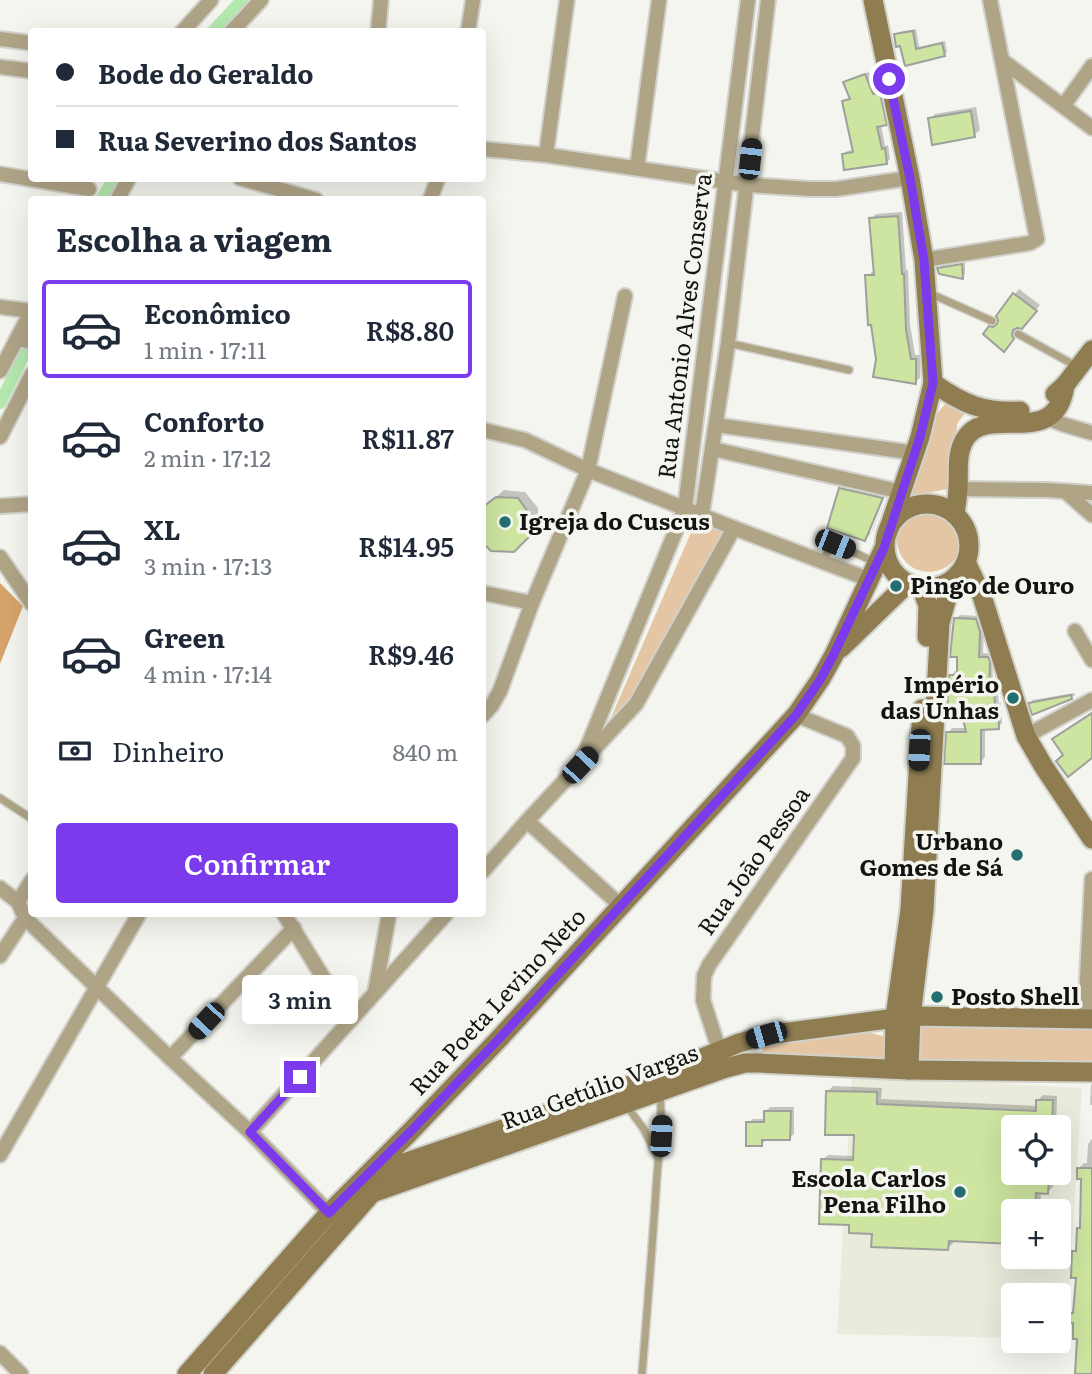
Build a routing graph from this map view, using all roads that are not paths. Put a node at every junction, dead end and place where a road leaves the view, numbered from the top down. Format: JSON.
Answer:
{"nodes":[{"id":1,"x":211,"y":0,"type":"edge"},
{"id":2,"x":261,"y":0,"type":"edge"},
{"id":3,"x":381,"y":0,"type":"edge"},
{"id":4,"x":473,"y":0,"type":"edge"},
{"id":5,"x":567,"y":0,"type":"edge"},
{"id":6,"x":659,"y":0,"type":"edge"},
{"id":7,"x":748,"y":0,"type":"edge"},
{"id":8,"x":768,"y":0,"type":"edge"},
{"id":9,"x":873,"y":0,"type":"edge"},
{"id":10,"x":990,"y":0,"type":"edge"},
{"id":11,"x":186,"y":28,"type":"edge"},
{"id":12,"x":235,"y":28,"type":"edge"},
{"id":13,"x":378,"y":28,"type":"edge"},
{"id":14,"x":469,"y":28,"type":"edge"},
{"id":15,"x":0,"y":39,"type":"edge"},
{"id":16,"x":28,"y":42,"type":"edge"},
{"id":17,"x":1003,"y":61,"type":"junction"},
{"id":18,"x":1092,"y":66,"type":"edge"},
{"id":19,"x":0,"y":67,"type":"edge"},
{"id":20,"x":28,"y":70,"type":"edge"},
{"id":21,"x":1064,"y":105,"type":"junction"},
{"id":22,"x":1092,"y":128,"type":"edge"},
{"id":23,"x":486,"y":149,"type":"edge"},
{"id":24,"x":546,"y":156,"type":"junction"},
{"id":25,"x":637,"y":168,"type":"junction"},
{"id":26,"x":0,"y":174,"type":"edge"},
{"id":27,"x":910,"y":178,"type":"junction"},
{"id":28,"x":28,"y":179,"type":"edge"},
{"id":29,"x":47,"y":182,"type":"edge"},
{"id":30,"x":254,"y":182,"type":"edge"},
{"id":31,"x":726,"y":182,"type":"junction"},
{"id":32,"x":747,"y":185,"type":"junction"},
{"id":33,"x":89,"y":189,"type":"edge"},
{"id":34,"x":302,"y":196,"type":"edge"},
{"id":35,"x":924,"y":260,"type":"junction"},
{"id":36,"x":926,"y":292,"type":"junction"},
{"id":37,"x":625,"y":296,"type":"dead end"},
{"id":38,"x":0,"y":307,"type":"edge"},
{"id":39,"x":28,"y":311,"type":"edge"},
{"id":40,"x":992,"y":321,"type":"dead end"},
{"id":41,"x":28,"y":322,"type":"edge"},
{"id":42,"x":1018,"y":334,"type":"dead end"},
{"id":43,"x":23,"y":341,"type":"edge"},
{"id":44,"x":728,"y":343,"type":"junction"},
{"id":45,"x":1092,"y":350,"type":"edge"},
{"id":46,"x":1079,"y":367,"type":"junction"},
{"id":47,"x":849,"y":370,"type":"dead end"},
{"id":48,"x":0,"y":371,"type":"edge"},
{"id":49,"x":28,"y":382,"type":"edge"},
{"id":50,"x":933,"y":383,"type":"junction"},
{"id":51,"x":1065,"y":386,"type":"junction"},
{"id":52,"x":967,"y":404,"type":"junction"},
{"id":53,"x":926,"y":416,"type":"junction"},
{"id":54,"x":1046,"y":418,"type":"junction"},
{"id":55,"x":716,"y":425,"type":"junction"},
{"id":56,"x":486,"y":431,"type":"edge"},
{"id":57,"x":1092,"y":433,"type":"edge"},
{"id":58,"x":0,"y":437,"type":"edge"},
{"id":59,"x":713,"y":449,"type":"junction"},
{"id":60,"x":915,"y":453,"type":"junction"},
{"id":61,"x":588,"y":470,"type":"junction"},
{"id":62,"x":958,"y":489,"type":"junction"},
{"id":63,"x":902,"y":492,"type":"junction"},
{"id":64,"x":1066,"y":492,"type":"junction"},
{"id":65,"x":1092,"y":493,"type":"edge"},
{"id":66,"x":28,"y":504,"type":"edge"},
{"id":67,"x":0,"y":506,"type":"edge"},
{"id":68,"x":685,"y":508,"type":"junction"},
{"id":69,"x":702,"y":514,"type":"junction"},
{"id":70,"x":955,"y":514,"type":"junction"},
{"id":71,"x":1092,"y":515,"type":"edge"},
{"id":72,"x":734,"y":528,"type":"junction"},
{"id":73,"x":0,"y":556,"type":"edge"},
{"id":74,"x":879,"y":556,"type":"junction"},
{"id":75,"x":822,"y":562,"type":"junction"},
{"id":76,"x":962,"y":568,"type":"junction"},
{"id":77,"x":914,"y":585,"type":"junction"},
{"id":78,"x":486,"y":594,"type":"edge"},
{"id":79,"x":28,"y":598,"type":"edge"},
{"id":80,"x":532,"y":603,"type":"junction"},
{"id":81,"x":1075,"y":631,"type":"dead end"},
{"id":82,"x":834,"y":654,"type":"junction"},
{"id":83,"x":1092,"y":660,"type":"edge"},
{"id":84,"x":1092,"y":700,"type":"edge"},
{"id":85,"x":486,"y":712,"type":"edge"},
{"id":86,"x":796,"y":715,"type":"junction"},
{"id":87,"x":928,"y":720,"type":"junction"},
{"id":88,"x":1026,"y":736,"type":"junction"},
{"id":89,"x":580,"y":765,"type":"junction"},
{"id":90,"x":0,"y":797,"type":"edge"},
{"id":91,"x":28,"y":816,"type":"edge"},
{"id":92,"x":527,"y":821,"type":"junction"},
{"id":93,"x":1092,"y":839,"type":"edge"},
{"id":94,"x":486,"y":868,"type":"edge"},
{"id":95,"x":1092,"y":879,"type":"edge"},
{"id":96,"x":28,"y":886,"type":"edge"},
{"id":97,"x":0,"y":888,"type":"edge"},
{"id":98,"x":18,"y":902,"type":"junction"},
{"id":99,"x":620,"y":905,"type":"junction"},
{"id":100,"x":137,"y":917,"type":"edge"},
{"id":101,"x":388,"y":917,"type":"edge"},
{"id":102,"x":443,"y":917,"type":"edge"},
{"id":103,"x":25,"y":918,"type":"junction"},
{"id":104,"x":295,"y":921,"type":"edge"},
{"id":105,"x":0,"y":956,"type":"edge"},
{"id":106,"x":97,"y":988,"type":"junction"},
{"id":107,"x":375,"y":994,"type":"junction"},
{"id":108,"x":903,"y":1016,"type":"junction"},
{"id":109,"x":1088,"y":1019,"type":"edge"},
{"id":110,"x":350,"y":1021,"type":"junction"},
{"id":111,"x":170,"y":1058,"type":"junction"},
{"id":112,"x":723,"y":1060,"type":"junction"},
{"id":113,"x":901,"y":1070,"type":"junction"},
{"id":114,"x":1092,"y":1072,"type":"edge"},
{"id":115,"x":659,"y":1084,"type":"junction"},
{"id":116,"x":623,"y":1096,"type":"junction"},
{"id":117,"x":250,"y":1132,"type":"junction"},
{"id":118,"x":0,"y":1155,"type":"edge"},
{"id":119,"x":658,"y":1158,"type":"junction"},
{"id":120,"x":365,"y":1176,"type":"junction"},
{"id":121,"x":336,"y":1219,"type":"junction"},
{"id":122,"x":0,"y":1353,"type":"edge"},
{"id":123,"x":21,"y":1374,"type":"edge"},
{"id":124,"x":187,"y":1374,"type":"edge"},
{"id":125,"x":213,"y":1374,"type":"edge"},
{"id":126,"x":642,"y":1374,"type":"edge"}],
"edges":[{"from":1,"to":11,"type":"street"},
{"from":2,"to":12,"type":"street"},
{"from":3,"to":13,"type":"street"},
{"from":4,"to":14,"type":"street"},
{"from":5,"to":24,"type":"street"},
{"from":6,"to":25,"type":"street"},
{"from":7,"to":31,"type":"street","name":"Rua Antonio Alves Conserva"},
{"from":8,"to":32,"type":"street"},
{"from":9,"to":27,"type":"main road"},
{"from":10,"to":17,"type":"street"},
{"from":15,"to":16,"type":"street"},
{"from":17,"to":21,"type":"street"},
{"from":17,"to":35,"type":"street"},
{"from":18,"to":21,"type":"street"},
{"from":19,"to":20,"type":"street"},
{"from":21,"to":22,"type":"street"},
{"from":23,"to":24,"type":"street"},
{"from":24,"to":25,"type":"street"},
{"from":25,"to":31,"type":"street"},
{"from":26,"to":28,"type":"street"},
{"from":27,"to":32,"type":"street"},
{"from":27,"to":35,"type":"main road"},
{"from":29,"to":33,"type":"street"},
{"from":30,"to":34,"type":"street"},
{"from":31,"to":32,"type":"street"},
{"from":31,"to":68,"type":"street","name":"Rua Antonio Alves Conserva"},
{"from":32,"to":44,"type":"street"},
{"from":35,"to":36,"type":"main road"},
{"from":36,"to":40,"type":"lane"},
{"from":36,"to":50,"type":"main road"},
{"from":37,"to":61,"type":"street"},
{"from":38,"to":39,"type":"street"},
{"from":41,"to":43,"type":"street"},
{"from":42,"to":46,"type":"lane"},
{"from":43,"to":48,"type":"street"},
{"from":44,"to":47,"type":"lane"},
{"from":44,"to":55,"type":"street"},
{"from":45,"to":46,"type":"main road"},
{"from":46,"to":51,"type":"main road"},
{"from":49,"to":58,"type":"street"},
{"from":50,"to":52,"type":"main road"},
{"from":50,"to":53,"type":"main road"},
{"from":51,"to":52,"type":"main road"},
{"from":51,"to":54,"type":"main road"},
{"from":52,"to":53,"type":"main road"},
{"from":53,"to":60,"type":"main road"},
{"from":54,"to":57,"type":"street"},
{"from":54,"to":62,"type":"main road"},
{"from":55,"to":59,"type":"street"},
{"from":55,"to":60,"type":"street"},
{"from":56,"to":61,"type":"street"},
{"from":59,"to":63,"type":"street"},
{"from":59,"to":69,"type":"street"},
{"from":60,"to":63,"type":"main road"},
{"from":61,"to":68,"type":"street"},
{"from":61,"to":80,"type":"street"},
{"from":62,"to":64,"type":"street"},
{"from":62,"to":70,"type":"main road"},
{"from":63,"to":74,"type":"main road"},
{"from":64,"to":65,"type":"street"},
{"from":64,"to":71,"type":"street"},
{"from":66,"to":67,"type":"street"},
{"from":68,"to":69,"type":"street"},
{"from":68,"to":89,"type":"street","name":"Rua Antonio Alves Conserva"},
{"from":69,"to":72,"type":"street"},
{"from":70,"to":74,"type":"main road"},
{"from":70,"to":76,"type":"main road"},
{"from":72,"to":75,"type":"street"},
{"from":72,"to":89,"type":"street"},
{"from":73,"to":79,"type":"street"},
{"from":74,"to":75,"type":"street"},
{"from":74,"to":75,"type":"lane"},
{"from":74,"to":77,"type":"main road"},
{"from":74,"to":82,"type":"main road","name":"Rua Poeta Levino Neto"},
{"from":76,"to":77,"type":"main road"},
{"from":76,"to":87,"type":"main road"},
{"from":76,"to":88,"type":"main road"},
{"from":77,"to":82,"type":"main road","name":"Rua Poeta Levino Neto"},
{"from":77,"to":87,"type":"main road"},
{"from":78,"to":80,"type":"street"},
{"from":80,"to":85,"type":"street"},
{"from":81,"to":83,"type":"street"},
{"from":82,"to":86,"type":"main road","name":"Rua Poeta Levino Neto"},
{"from":84,"to":88,"type":"street"},
{"from":86,"to":99,"type":"main road","name":"Rua Poeta Levino Neto"},
{"from":86,"to":112,"type":"street","name":"Rua João Pessoa"},
{"from":87,"to":108,"type":"main road"},
{"from":88,"to":93,"type":"main road"},
{"from":89,"to":92,"type":"street"},
{"from":90,"to":91,"type":"lane"},
{"from":92,"to":94,"type":"street"},
{"from":92,"to":99,"type":"street"},
{"from":95,"to":109,"type":"street"},
{"from":96,"to":98,"type":"street"},
{"from":97,"to":98,"type":"street"},
{"from":98,"to":103,"type":"street"},
{"from":99,"to":120,"type":"main road","name":"Rua Poeta Levino Neto"},
{"from":100,"to":106,"type":"street"},
{"from":101,"to":107,"type":"street"},
{"from":102,"to":107,"type":"street"},
{"from":103,"to":105,"type":"street"},
{"from":103,"to":106,"type":"street"},
{"from":104,"to":110,"type":"street"},
{"from":104,"to":111,"type":"street"},
{"from":106,"to":111,"type":"street"},
{"from":106,"to":118,"type":"street"},
{"from":107,"to":110,"type":"street"},
{"from":108,"to":109,"type":"main road","name":"Rua Getúlio Vargas"},
{"from":108,"to":112,"type":"main road","name":"Rua Getúlio Vargas"},
{"from":108,"to":113,"type":"main road"},
{"from":110,"to":117,"type":"street"},
{"from":111,"to":117,"type":"street"},
{"from":112,"to":113,"type":"main road","name":"Rua Getúlio Vargas"},
{"from":112,"to":115,"type":"main road","name":"Rua Getúlio Vargas"},
{"from":113,"to":114,"type":"main road","name":"Rua Getúlio Vargas"},
{"from":115,"to":116,"type":"main road","name":"Rua Getúlio Vargas"},
{"from":115,"to":119,"type":"lane"},
{"from":116,"to":119,"type":"lane"},
{"from":116,"to":120,"type":"main road","name":"Rua Getúlio Vargas"},
{"from":116,"to":121,"type":"main road","name":"Rua Getúlio Vargas"},
{"from":117,"to":121,"type":"street"},
{"from":119,"to":126,"type":"lane"},
{"from":120,"to":121,"type":"main road","name":"Rua Poeta Levino Neto"},
{"from":121,"to":124,"type":"main road","name":"Rua Poeta Levino Neto"},
{"from":121,"to":125,"type":"main road","name":"Rua Getúlio Vargas"},
{"from":122,"to":123,"type":"street"}]}
